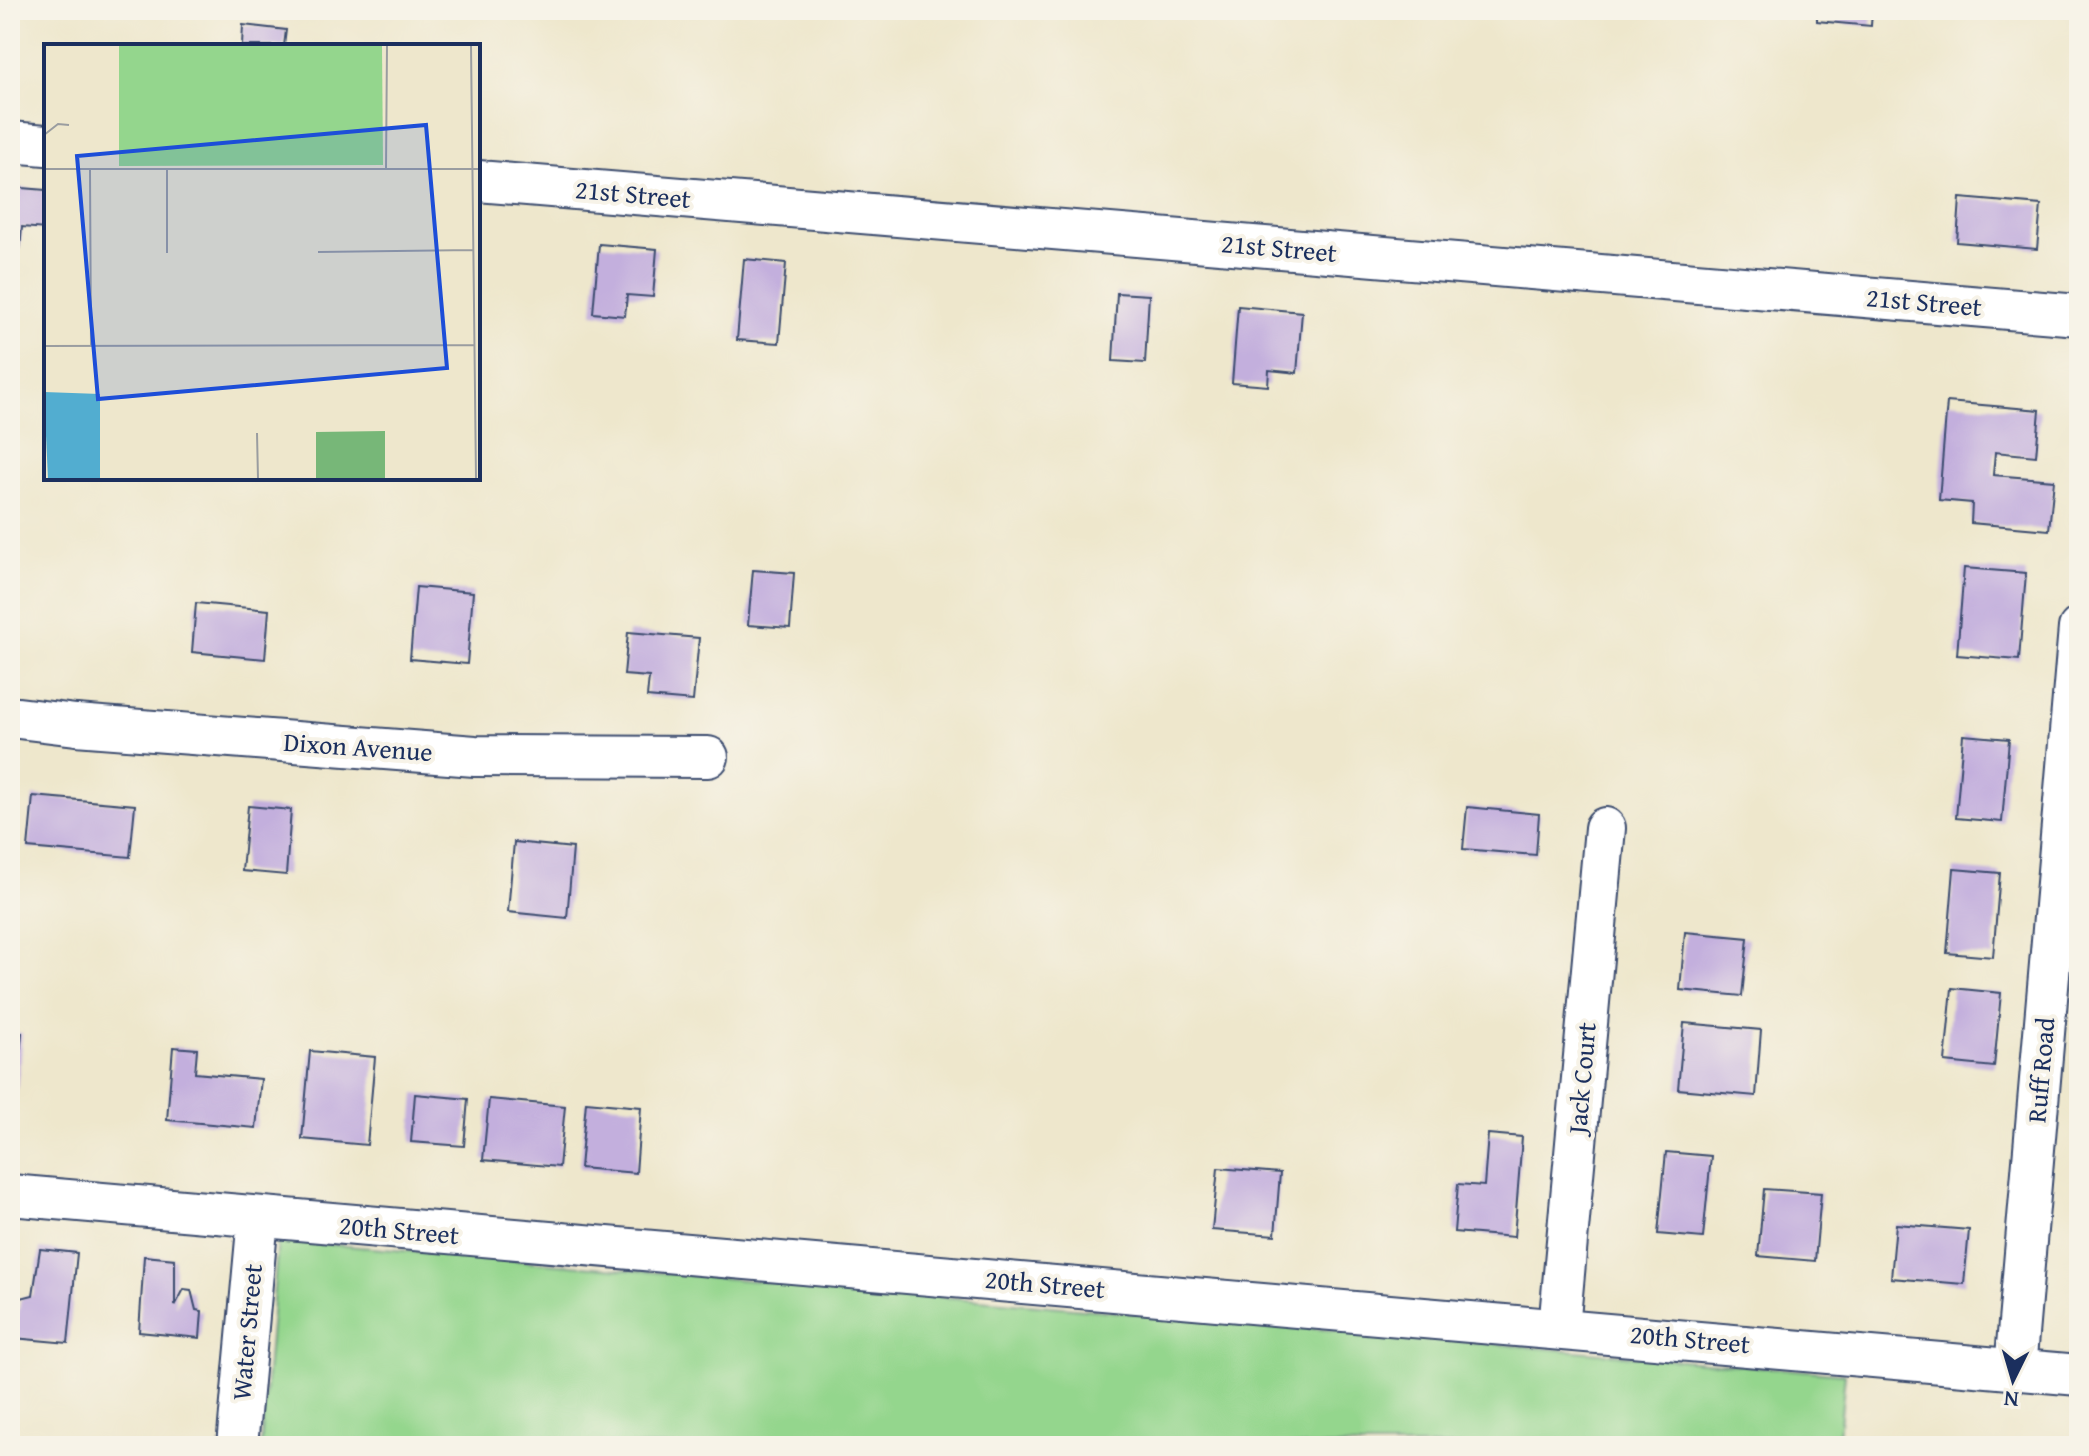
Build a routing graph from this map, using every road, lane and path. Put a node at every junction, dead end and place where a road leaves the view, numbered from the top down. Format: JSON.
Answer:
{"nodes":[{"id":1,"x":10,"y":142,"type":"edge"},
{"id":2,"x":44,"y":145,"type":"edge"},
{"id":3,"x":480,"y":181,"type":"edge"},
{"id":4,"x":2079,"y":315,"type":"edge"},
{"id":5,"x":2079,"y":628,"type":"edge"},
{"id":6,"x":10,"y":717,"type":"edge"},
{"id":7,"x":708,"y":757,"type":"dead end"},
{"id":8,"x":1605,"y":828,"type":"dead end"},
{"id":9,"x":10,"y":1195,"type":"edge"},
{"id":10,"x":258,"y":1218,"type":"junction"},
{"id":11,"x":1559,"y":1328,"type":"junction"},
{"id":12,"x":2015,"y":1369,"type":"junction"},
{"id":13,"x":2079,"y":1375,"type":"edge"},
{"id":14,"x":237,"y":1446,"type":"edge"}],
"edges":[{"from":1,"to":2,"type":"street"},
{"from":3,"to":4,"type":"street","name":"21st Street"},
{"from":5,"to":12,"type":"street","name":"Ruff Road"},
{"from":6,"to":7,"type":"street","name":"Dixon Avenue"},
{"from":8,"to":11,"type":"street","name":"Jack Court"},
{"from":9,"to":10,"type":"street","name":"20th Street"},
{"from":10,"to":11,"type":"street","name":"20th Street"},
{"from":10,"to":14,"type":"street","name":"Water Street"},
{"from":11,"to":12,"type":"street","name":"20th Street"},
{"from":12,"to":13,"type":"street","name":"20th Street"}]}
